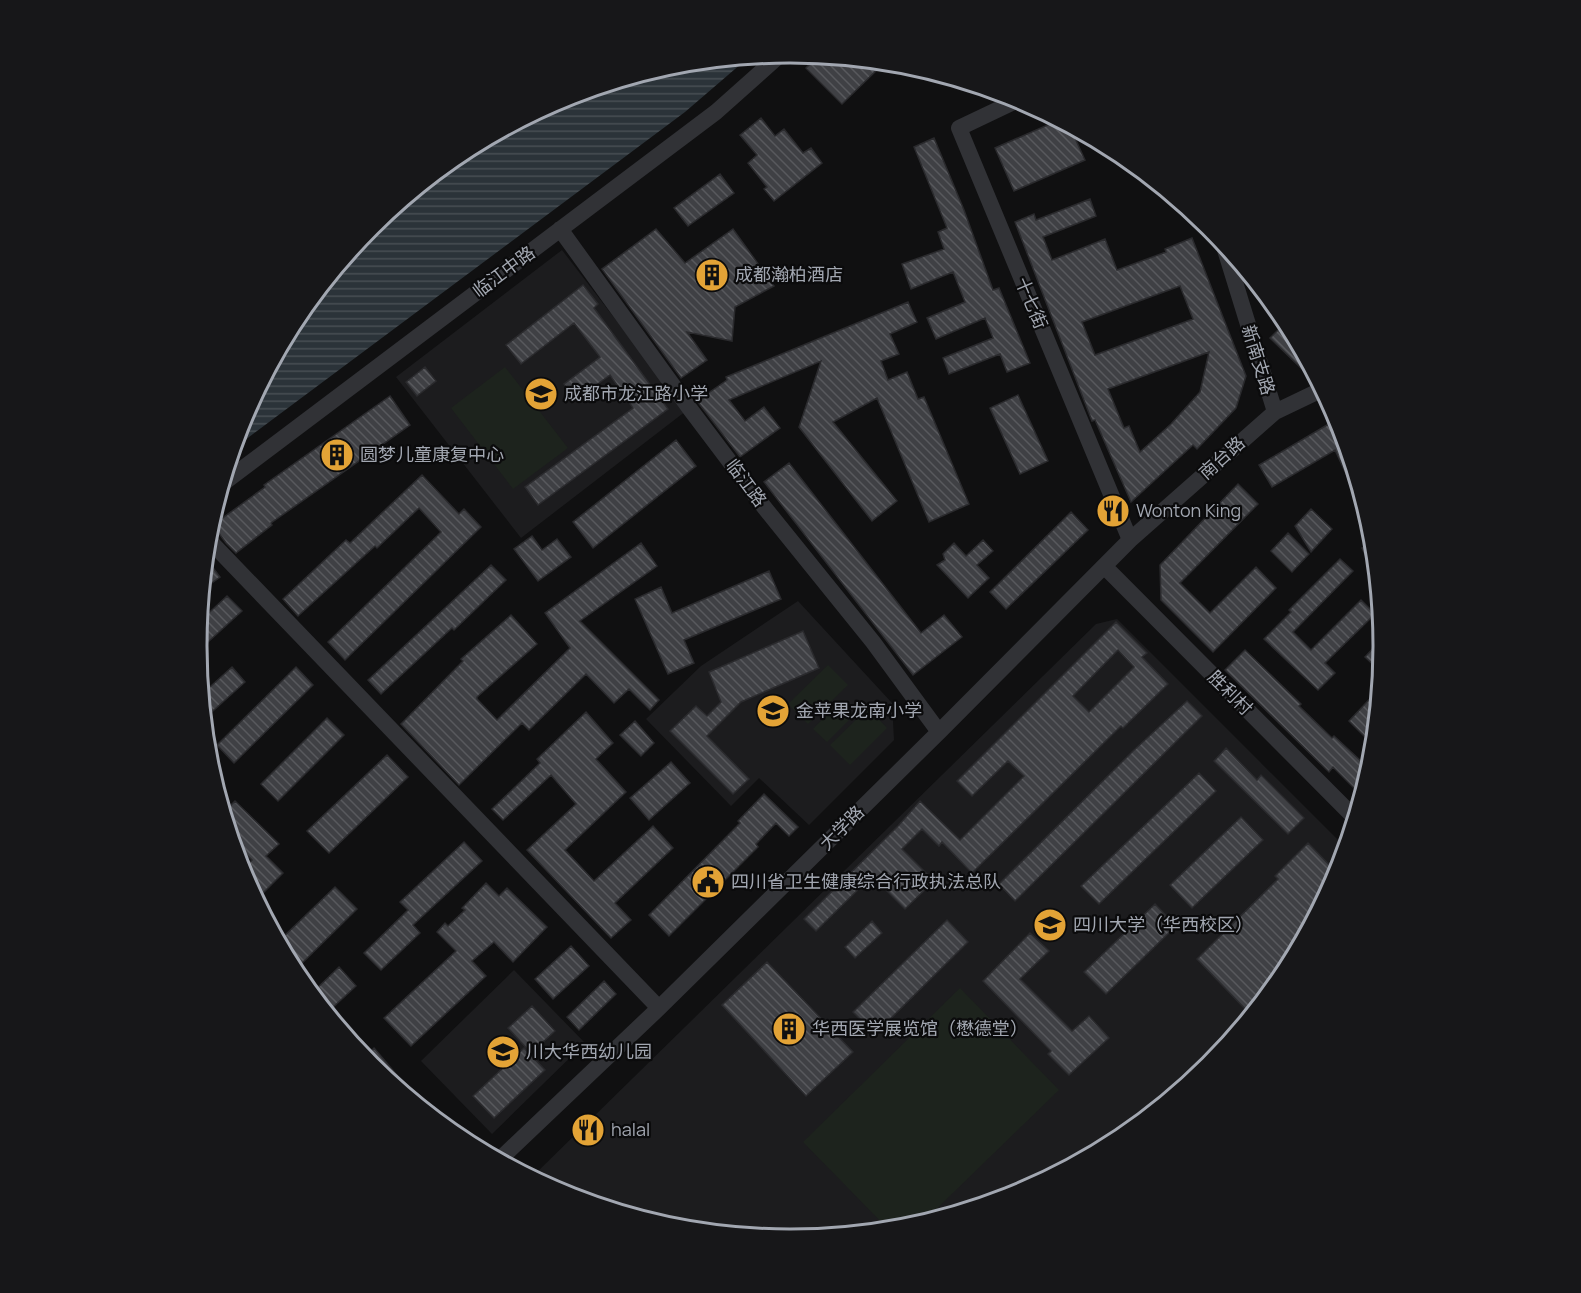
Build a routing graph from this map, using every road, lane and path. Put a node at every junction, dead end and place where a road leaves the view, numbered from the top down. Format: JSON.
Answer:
{"nodes":[{"id":1,"x":769,"y":64,"type":"edge"},
{"id":2,"x":1008,"y":105,"type":"edge"},
{"id":3,"x":560,"y":229,"type":"junction"},
{"id":4,"x":1229,"y":262,"type":"edge"},
{"id":5,"x":1316,"y":392,"type":"edge"},
{"id":6,"x":1275,"y":412,"type":"junction"},
{"id":7,"x":233,"y":476,"type":"edge"},
{"id":8,"x":1130,"y":540,"type":"junction"},
{"id":9,"x":216,"y":547,"type":"edge"},
{"id":10,"x":1104,"y":566,"type":"junction"},
{"id":11,"x":939,"y":732,"type":"junction"},
{"id":12,"x":1350,"y":813,"type":"edge"},
{"id":13,"x":659,"y":1008,"type":"junction"},
{"id":14,"x":504,"y":1155,"type":"edge"}],
"edges":[{"from":1,"to":3,"type":"street","name":"临江中路"},
{"from":2,"to":8,"type":"street","name":"十七街"},
{"from":3,"to":7,"type":"street","name":"临江中路"},
{"from":3,"to":11,"type":"street","name":"临江路"},
{"from":4,"to":6,"type":"street","name":"新南支路"},
{"from":5,"to":6,"type":"street","name":"南台路"},
{"from":6,"to":8,"type":"street","name":"南台路"},
{"from":8,"to":10,"type":"street","name":"大学路"},
{"from":9,"to":13,"type":"street"},
{"from":10,"to":11,"type":"street","name":"大学路"},
{"from":10,"to":12,"type":"street","name":"胜利村"},
{"from":11,"to":13,"type":"street","name":"大学路"},
{"from":13,"to":14,"type":"street","name":"大学路"}]}
